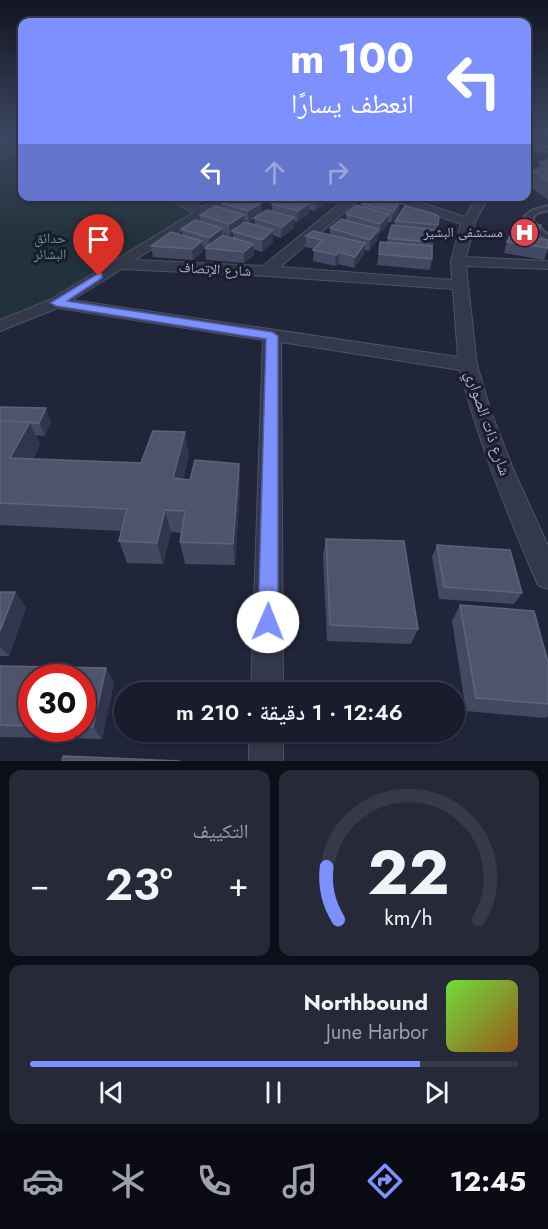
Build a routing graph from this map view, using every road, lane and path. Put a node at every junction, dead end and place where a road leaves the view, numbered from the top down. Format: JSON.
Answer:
{"nodes":[{"id":1,"x":180,"y":201,"type":"edge"},
{"id":2,"x":221,"y":201,"type":"edge"},
{"id":3,"x":351,"y":201,"type":"edge"},
{"id":4,"x":403,"y":201,"type":"edge"},
{"id":5,"x":480,"y":201,"type":"edge"},
{"id":6,"x":548,"y":208,"type":"edge"},
{"id":7,"x":202,"y":212,"type":"junction"},
{"id":8,"x":468,"y":222,"type":"junction"},
{"id":9,"x":547,"y":237,"type":"edge"},
{"id":10,"x":458,"y":261,"type":"junction"},
{"id":11,"x":118,"y":264,"type":"junction"},
{"id":12,"x":548,"y":265,"type":"edge"},
{"id":13,"x":267,"y":271,"type":"junction"},
{"id":14,"x":460,"y":285,"type":"junction"},
{"id":15,"x":56,"y":303,"type":"junction"},
{"id":16,"x":0,"y":326,"type":"edge"},
{"id":17,"x":272,"y":336,"type":"junction"},
{"id":18,"x":468,"y":365,"type":"junction"},
{"id":19,"x":548,"y":576,"type":"edge"},
{"id":20,"x":267,"y":682,"type":"edge"},
{"id":21,"x":266,"y":742,"type":"edge"},
{"id":22,"x":266,"y":761,"type":"edge"}],
"edges":[{"from":1,"to":7,"type":"street"},
{"from":2,"to":7,"type":"street"},
{"from":3,"to":13,"type":"street","name":"شارع الإتصاف"},
{"from":4,"to":8,"type":"street"},
{"from":5,"to":8,"type":"street","name":"شارع ذات الصواري"},
{"from":6,"to":9,"type":"lane"},
{"from":7,"to":11,"type":"street"},
{"from":8,"to":10,"type":"street","name":"شارع ذات الصواري"},
{"from":10,"to":12,"type":"street"},
{"from":10,"to":14,"type":"street","name":"شارع ذات الصواري"},
{"from":11,"to":13,"type":"street","name":"شارع الإتصاف"},
{"from":11,"to":15,"type":"street"},
{"from":13,"to":14,"type":"street"},
{"from":14,"to":18,"type":"street","name":"شارع ذات الصواري"},
{"from":15,"to":16,"type":"street"},
{"from":15,"to":17,"type":"street"},
{"from":17,"to":18,"type":"street"},
{"from":17,"to":20,"type":"street"},
{"from":18,"to":19,"type":"street","name":"شارع ذات الصواري"},
{"from":21,"to":22,"type":"street"}]}
